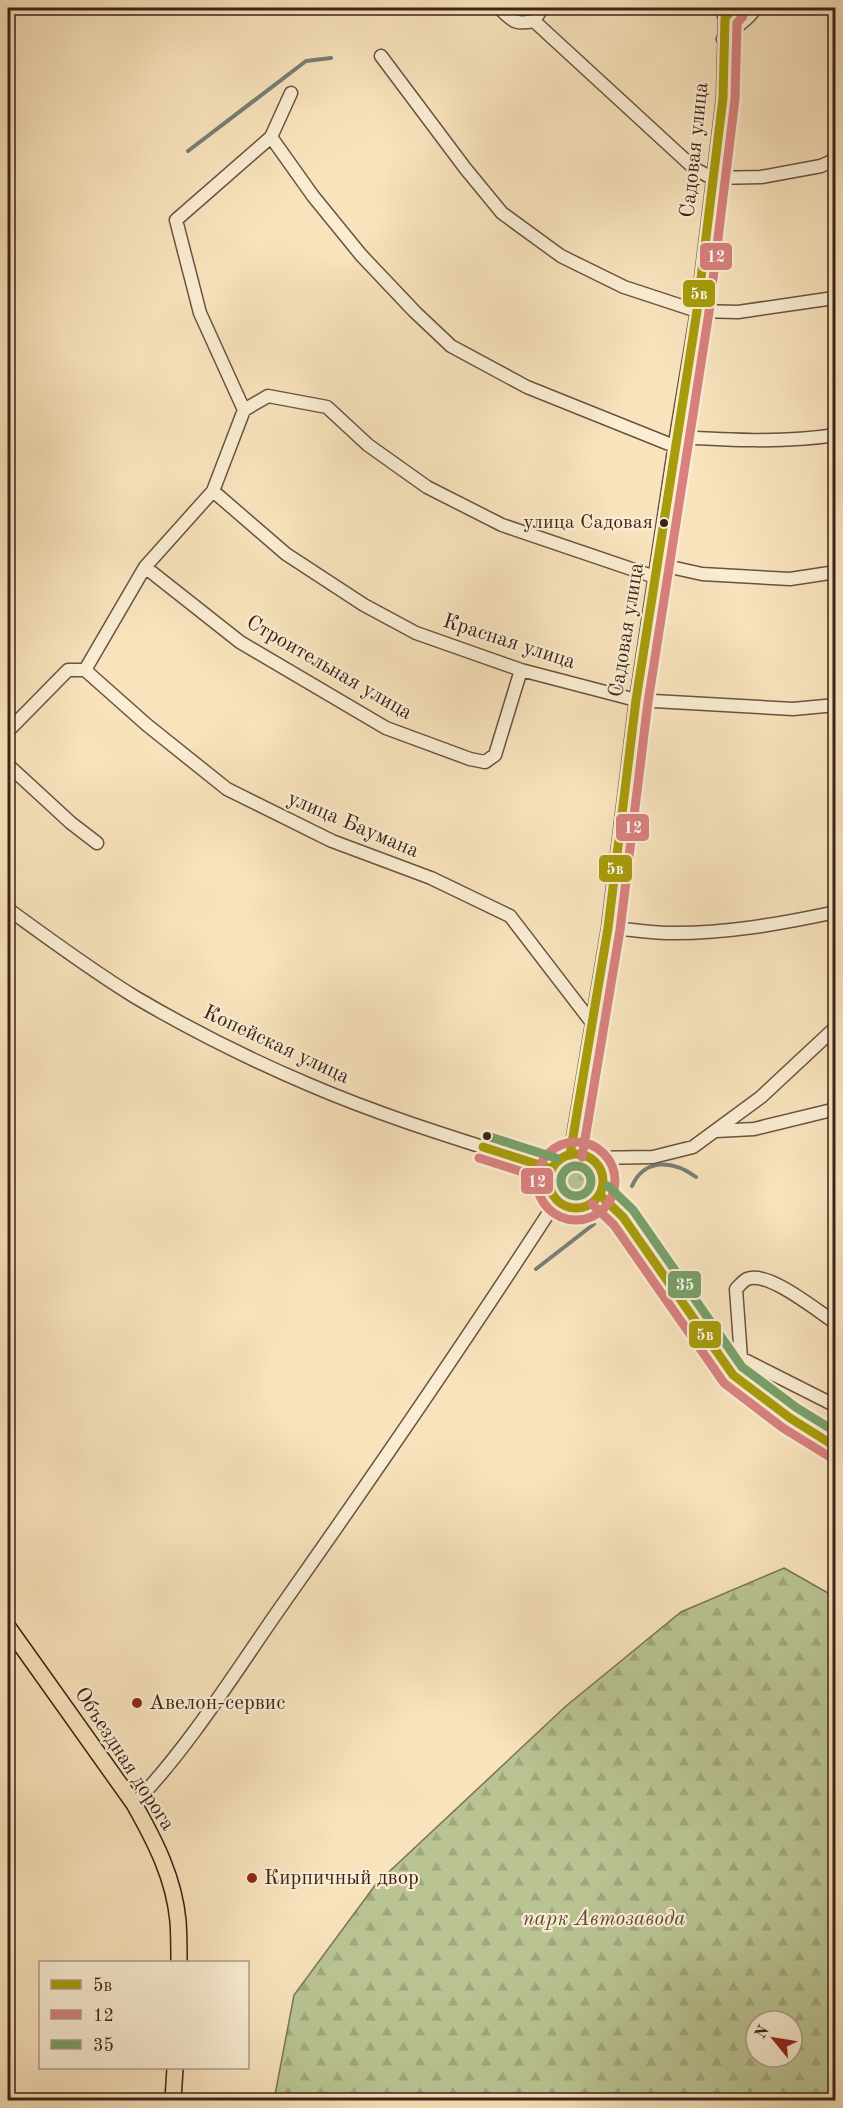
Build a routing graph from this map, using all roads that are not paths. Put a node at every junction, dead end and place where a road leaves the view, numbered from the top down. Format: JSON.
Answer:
{"nodes":[{"id":1,"x":499,"y":8,"type":"edge"},
{"id":2,"x":542,"y":8,"type":"edge"},
{"id":3,"x":734,"y":8,"type":"edge"},
{"id":4,"x":755,"y":8,"type":"edge"},
{"id":5,"x":723,"y":13,"type":"edge"},
{"id":6,"x":534,"y":21,"type":"junction"},
{"id":7,"x":723,"y":39,"type":"junction"},
{"id":8,"x":381,"y":56,"type":"dead end"},
{"id":9,"x":291,"y":93,"type":"dead end"},
{"id":10,"x":271,"y":137,"type":"junction"},
{"id":11,"x":836,"y":159,"type":"edge"},
{"id":12,"x":712,"y":177,"type":"junction"},
{"id":13,"x":836,"y":296,"type":"edge"},
{"id":14,"x":697,"y":311,"type":"junction"},
{"id":15,"x":244,"y":410,"type":"junction"},
{"id":16,"x":836,"y":435,"type":"edge"},
{"id":17,"x":675,"y":442,"type":"junction"},
{"id":18,"x":213,"y":491,"type":"junction"},
{"id":19,"x":657,"y":564,"type":"junction"},
{"id":20,"x":145,"y":567,"type":"junction"},
{"id":21,"x":836,"y":572,"type":"edge"},
{"id":22,"x":655,"y":577,"type":"junction"},
{"id":23,"x":85,"y":670,"type":"junction"},
{"id":24,"x":520,"y":670,"type":"junction"},
{"id":25,"x":636,"y":700,"type":"junction"},
{"id":26,"x":836,"y":705,"type":"edge"},
{"id":27,"x":8,"y":731,"type":"edge"},
{"id":28,"x":8,"y":765,"type":"edge"},
{"id":29,"x":97,"y":843,"type":"dead end"},
{"id":30,"x":8,"y":909,"type":"edge"},
{"id":31,"x":836,"y":912,"type":"edge"},
{"id":32,"x":608,"y":928,"type":"junction"},
{"id":33,"x":593,"y":1024,"type":"junction"},
{"id":34,"x":836,"y":1027,"type":"edge"},
{"id":35,"x":836,"y":1109,"type":"edge"},
{"id":36,"x":716,"y":1131,"type":"junction"},
{"id":37,"x":570,"y":1155,"type":"junction"},
{"id":38,"x":590,"y":1158,"type":"junction"},
{"id":39,"x":552,"y":1169,"type":"junction"},
{"id":40,"x":600,"y":1195,"type":"junction"},
{"id":41,"x":557,"y":1200,"type":"junction"},
{"id":42,"x":836,"y":1323,"type":"edge"},
{"id":43,"x":836,"y":1406,"type":"edge"},
{"id":44,"x":836,"y":1447,"type":"edge"},
{"id":45,"x":8,"y":1626,"type":"edge"},
{"id":46,"x":134,"y":1804,"type":"junction"},
{"id":47,"x":179,"y":1961,"type":"edge"},
{"id":48,"x":175,"y":2069,"type":"edge"},
{"id":49,"x":173,"y":2100,"type":"edge"}],
"edges":[{"from":1,"to":6,"type":"street"},
{"from":2,"to":6,"type":"street"},
{"from":3,"to":5,"type":"street"},
{"from":4,"to":7,"type":"street"},
{"from":5,"to":7,"type":"street","name":"Садовая улица"},
{"from":6,"to":12,"type":"street"},
{"from":7,"to":12,"type":"street","name":"Садовая улица"},
{"from":8,"to":14,"type":"street"},
{"from":9,"to":10,"type":"street"},
{"from":10,"to":15,"type":"street"},
{"from":10,"to":17,"type":"street"},
{"from":11,"to":12,"type":"street"},
{"from":12,"to":14,"type":"street","name":"Садовая улица"},
{"from":13,"to":14,"type":"street"},
{"from":14,"to":17,"type":"street","name":"Садовая улица"},
{"from":15,"to":18,"type":"street"},
{"from":15,"to":22,"type":"street"},
{"from":16,"to":17,"type":"street"},
{"from":17,"to":19,"type":"street","name":"Садовая улица"},
{"from":18,"to":20,"type":"street"},
{"from":18,"to":24,"type":"street","name":"Красная улица"},
{"from":19,"to":21,"type":"street"},
{"from":19,"to":22,"type":"street","name":"Садовая улица"},
{"from":20,"to":23,"type":"street"},
{"from":20,"to":24,"type":"street","name":"Строительная улица"},
{"from":22,"to":25,"type":"street","name":"Садовая улица"},
{"from":23,"to":27,"type":"street"},
{"from":23,"to":33,"type":"street","name":"улица Баумана"},
{"from":24,"to":25,"type":"street","name":"Красная улица"},
{"from":25,"to":26,"type":"street","name":"Красная улица"},
{"from":25,"to":32,"type":"street","name":"Садовая улица"},
{"from":28,"to":29,"type":"street"},
{"from":30,"to":39,"type":"street","name":"Копейская улица"},
{"from":31,"to":32,"type":"street"},
{"from":32,"to":33,"type":"street","name":"Садовая улица"},
{"from":33,"to":37,"type":"street","name":"Садовая улица"},
{"from":34,"to":36,"type":"street"},
{"from":35,"to":36,"type":"street"},
{"from":36,"to":38,"type":"street"},
{"from":37,"to":38,"type":"street"},
{"from":37,"to":39,"type":"street"},
{"from":38,"to":40,"type":"street"},
{"from":39,"to":41,"type":"street"},
{"from":40,"to":41,"type":"street"},
{"from":40,"to":44,"type":"street"},
{"from":41,"to":46,"type":"street"},
{"from":42,"to":43,"type":"street"},
{"from":45,"to":46,"type":"main road","name":"Объездная дорога"},
{"from":46,"to":47,"type":"main road","name":"Объездная дорога"},
{"from":48,"to":49,"type":"main road"}]}
